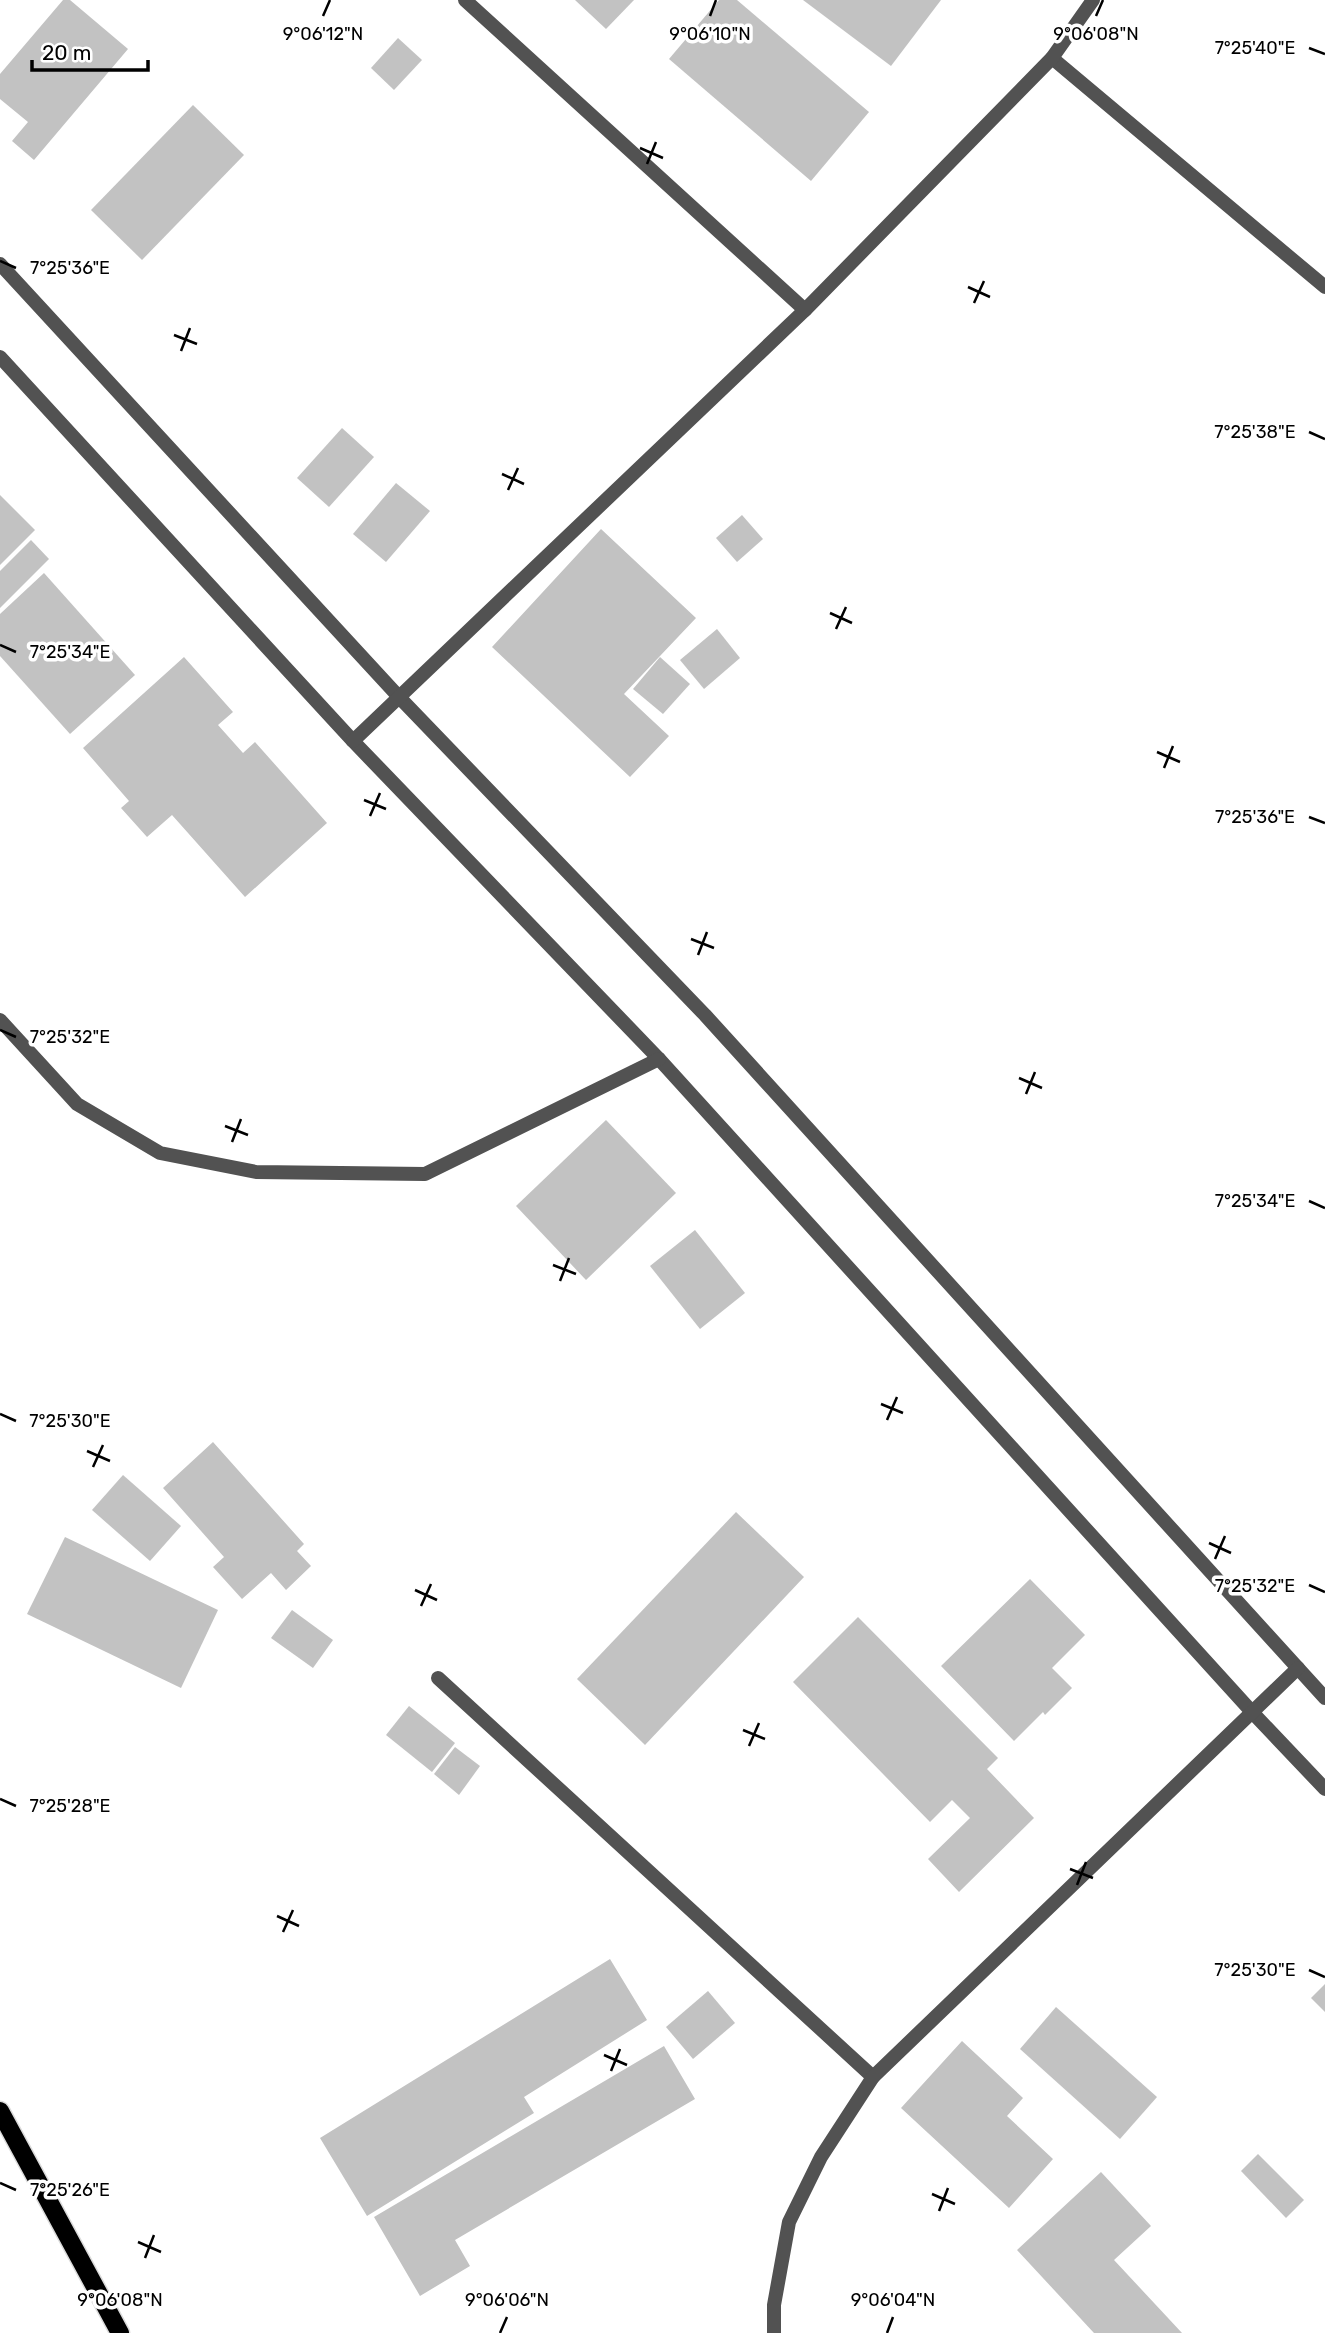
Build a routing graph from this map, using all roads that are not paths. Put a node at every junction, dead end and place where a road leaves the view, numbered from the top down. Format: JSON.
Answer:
{"nodes":[{"id":1,"x":465,"y":0,"type":"edge"},
{"id":2,"x":1093,"y":0,"type":"edge"},
{"id":3,"x":1052,"y":58,"type":"junction"},
{"id":4,"x":0,"y":264,"type":"edge"},
{"id":5,"x":1325,"y":287,"type":"edge"},
{"id":6,"x":805,"y":310,"type":"junction"},
{"id":7,"x":0,"y":357,"type":"edge"},
{"id":8,"x":399,"y":697,"type":"junction"},
{"id":9,"x":353,"y":741,"type":"junction"},
{"id":10,"x":0,"y":1020,"type":"edge"},
{"id":11,"x":659,"y":1059,"type":"junction"},
{"id":12,"x":1298,"y":1668,"type":"junction"},
{"id":13,"x":438,"y":1678,"type":"dead end"},
{"id":14,"x":1325,"y":1698,"type":"edge"},
{"id":15,"x":1252,"y":1713,"type":"junction"},
{"id":16,"x":1325,"y":1789,"type":"edge"},
{"id":17,"x":873,"y":2077,"type":"junction"},
{"id":18,"x":0,"y":2111,"type":"edge"},
{"id":19,"x":120,"y":2333,"type":"edge"},
{"id":20,"x":774,"y":2333,"type":"edge"}],
"edges":[{"from":1,"to":6,"type":"street"},
{"from":2,"to":3,"type":"street"},
{"from":3,"to":5,"type":"street"},
{"from":3,"to":6,"type":"street"},
{"from":4,"to":8,"type":"street"},
{"from":6,"to":8,"type":"street"},
{"from":7,"to":9,"type":"street"},
{"from":8,"to":9,"type":"street"},
{"from":8,"to":12,"type":"street"},
{"from":9,"to":11,"type":"street"},
{"from":10,"to":11,"type":"street"},
{"from":11,"to":15,"type":"street"},
{"from":12,"to":14,"type":"street"},
{"from":12,"to":15,"type":"street"},
{"from":13,"to":17,"type":"street"},
{"from":15,"to":16,"type":"street"},
{"from":15,"to":17,"type":"street"},
{"from":17,"to":20,"type":"street"},
{"from":18,"to":19,"type":"main road"}]}
